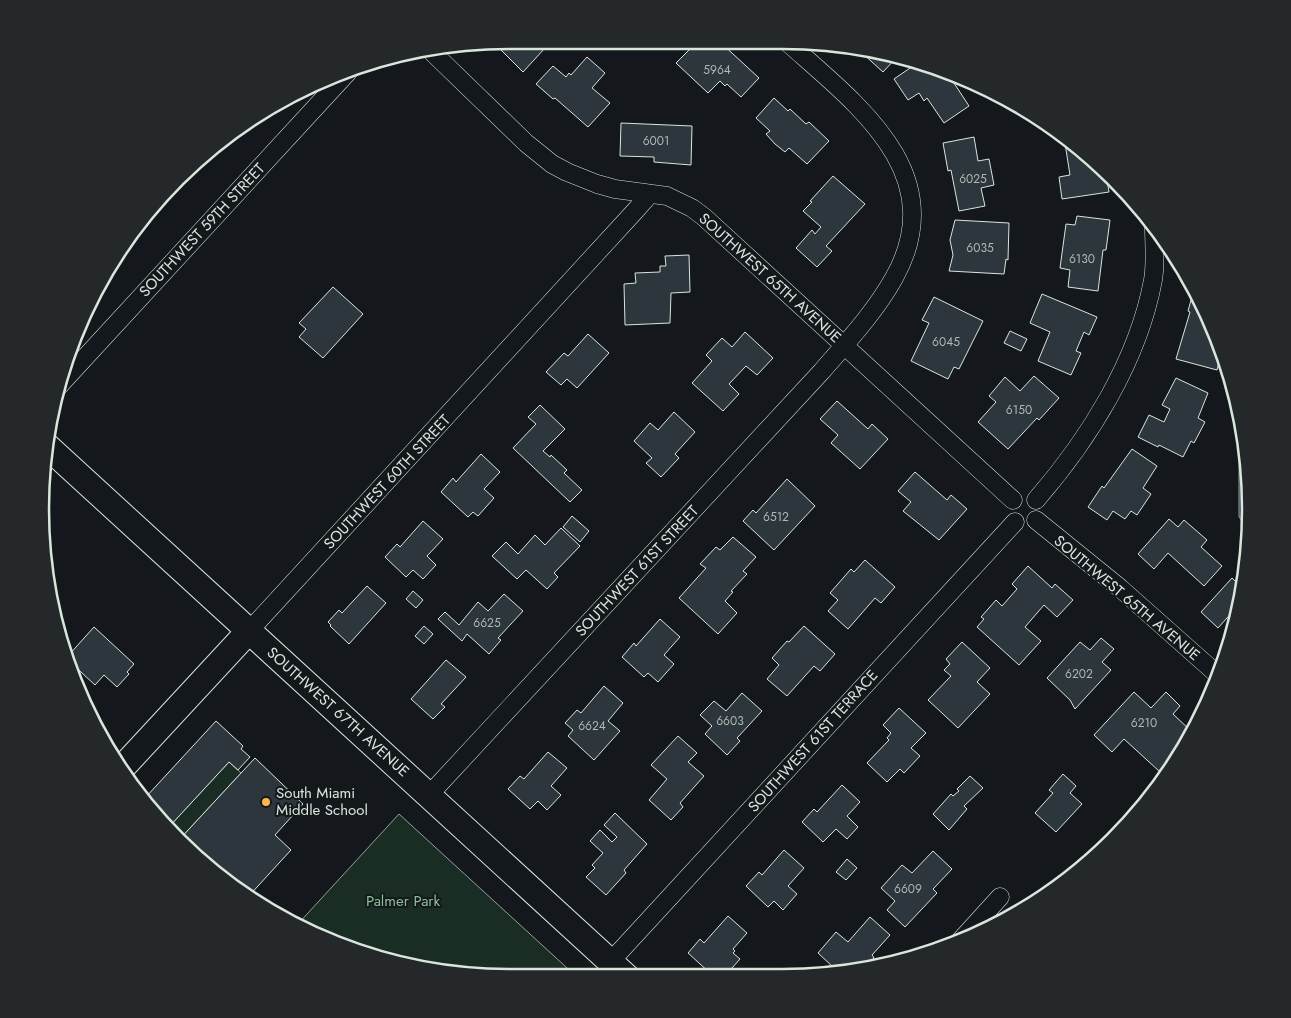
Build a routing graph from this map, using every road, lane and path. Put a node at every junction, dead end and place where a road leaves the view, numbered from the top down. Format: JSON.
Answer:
{"nodes":[{"id":1,"x":795,"y":49,"type":"edge"},
{"id":2,"x":435,"y":55,"type":"edge"},
{"id":3,"x":339,"y":82,"type":"edge"},
{"id":4,"x":650,"y":194,"type":"junction"},
{"id":5,"x":1154,"y":238,"type":"edge"},
{"id":6,"x":844,"y":346,"type":"junction"},
{"id":7,"x":69,"y":375,"type":"edge"},
{"id":8,"x":52,"y":456,"type":"edge"},
{"id":9,"x":1013,"y":500,"type":"junction"},
{"id":10,"x":1036,"y":500,"type":"junction"},
{"id":11,"x":1036,"y":520,"type":"junction"},
{"id":12,"x":1015,"y":522,"type":"junction"},
{"id":13,"x":249,"y":631,"type":"junction"},
{"id":14,"x":1213,"y":670,"type":"edge"},
{"id":15,"x":126,"y":764,"type":"edge"},
{"id":16,"x":429,"y":795,"type":"junction"},
{"id":17,"x":1000,"y":896,"type":"dead end"},
{"id":18,"x":971,"y":928,"type":"edge"},
{"id":19,"x":620,"y":969,"type":"edge"}],
"edges":[{"from":1,"to":6,"type":"street","name":"SOUTHWEST 61ST STREET"},
{"from":2,"to":4,"type":"street","name":"SOUTHWEST 65TH AVENUE"},
{"from":3,"to":7,"type":"street","name":"SOUTHWEST 59TH STREET"},
{"from":4,"to":6,"type":"street","name":"SOUTHWEST 65TH AVENUE"},
{"from":4,"to":13,"type":"street","name":"SOUTHWEST 60TH STREET"},
{"from":5,"to":10,"type":"street"},
{"from":6,"to":9,"type":"street","name":"SOUTHWEST 65TH AVENUE"},
{"from":6,"to":16,"type":"street","name":"SOUTHWEST 61ST STREET"},
{"from":8,"to":13,"type":"main road","name":"SOUTHWEST 67TH AVENUE"},
{"from":9,"to":10,"type":"street"},
{"from":9,"to":12,"type":"street"},
{"from":10,"to":11,"type":"street"},
{"from":11,"to":12,"type":"street"},
{"from":11,"to":14,"type":"street","name":"SOUTHWEST 65TH AVENUE"},
{"from":12,"to":19,"type":"street","name":"SOUTHWEST 61ST TERRACE"},
{"from":13,"to":15,"type":"main road","name":"SOUTHWEST 60TH STREET"},
{"from":13,"to":16,"type":"main road","name":"SOUTHWEST 67TH AVENUE"},
{"from":16,"to":19,"type":"main road","name":"SOUTHWEST 67TH AVENUE"},
{"from":17,"to":18,"type":"street"}]}
